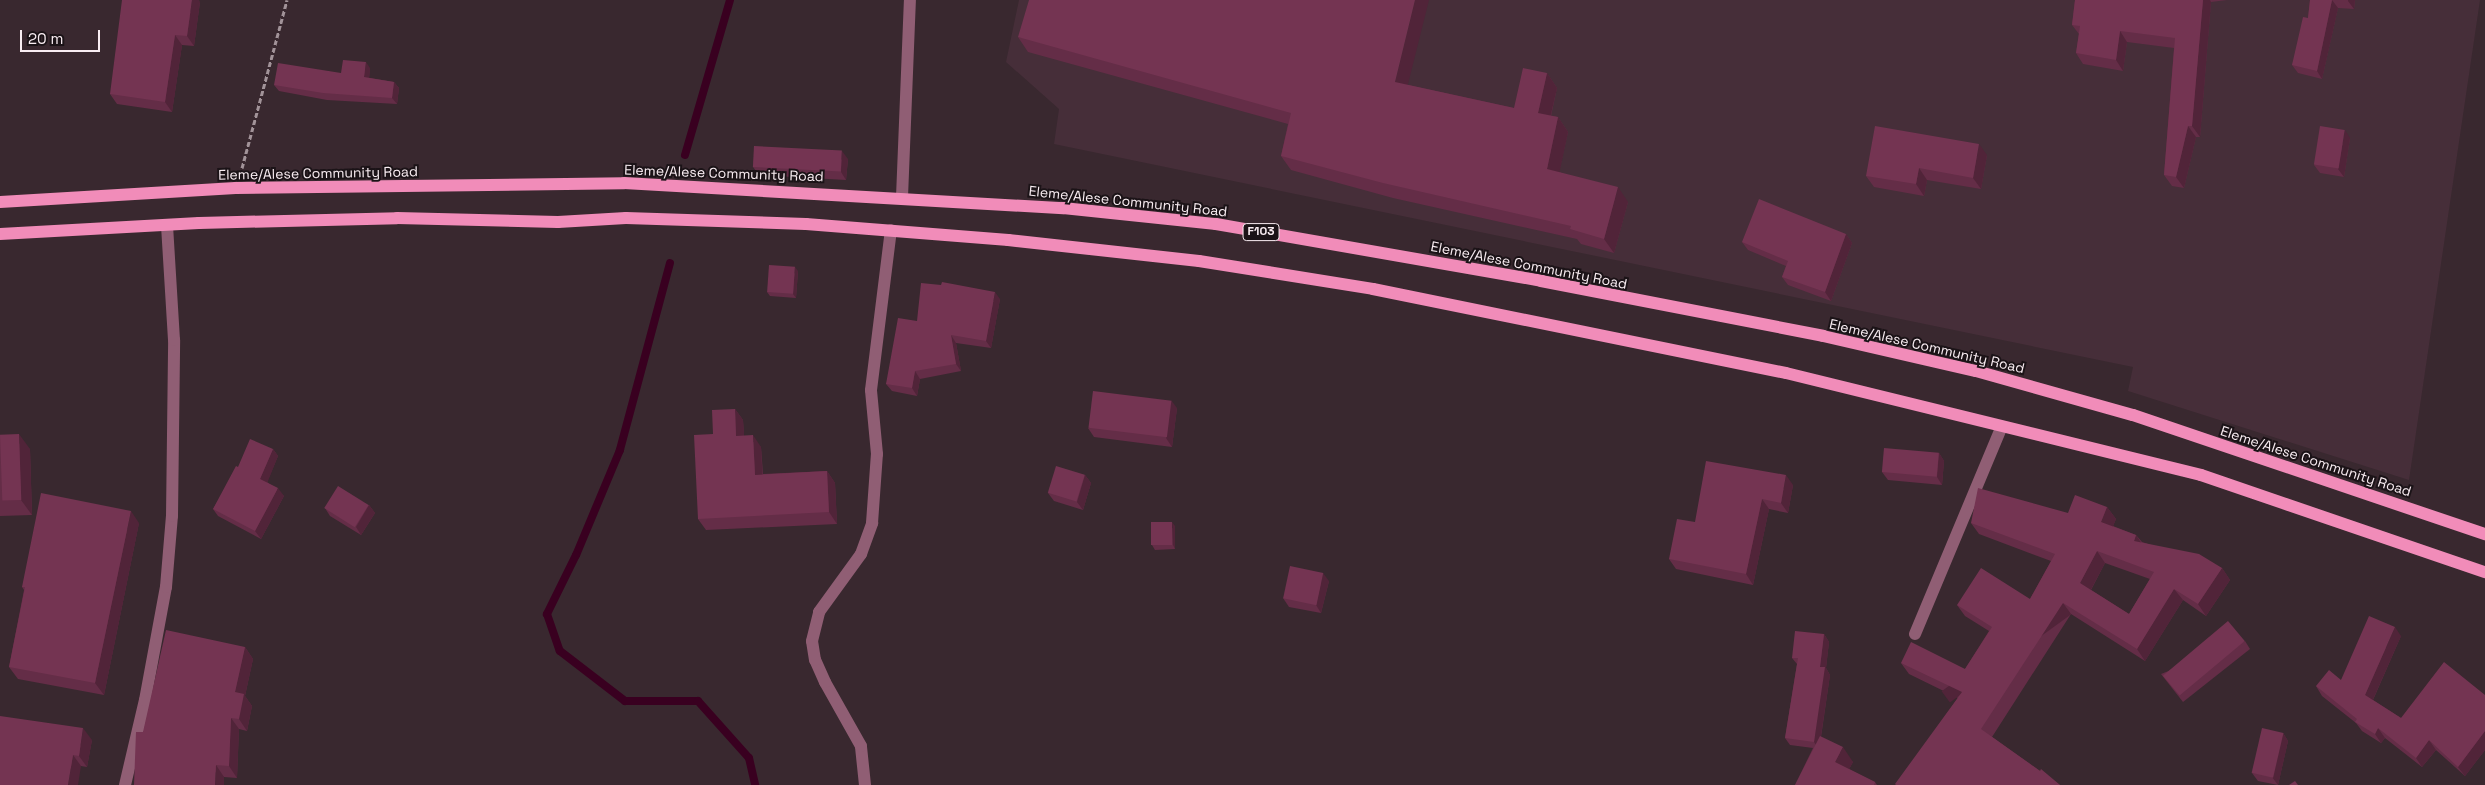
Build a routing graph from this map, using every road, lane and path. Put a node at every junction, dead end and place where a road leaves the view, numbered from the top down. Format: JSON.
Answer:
{"nodes":[{"id":1,"x":287,"y":0,"type":"edge"},
{"id":2,"x":910,"y":0,"type":"edge"},
{"id":3,"x":236,"y":188,"type":"junction"},
{"id":4,"x":902,"y":197,"type":"junction"},
{"id":5,"x":0,"y":202,"type":"edge"},
{"id":6,"x":167,"y":225,"type":"junction"},
{"id":7,"x":891,"y":230,"type":"junction"},
{"id":8,"x":0,"y":234,"type":"edge"},
{"id":9,"x":2002,"y":426,"type":"junction"},
{"id":10,"x":2485,"y":534,"type":"edge"},
{"id":11,"x":2485,"y":572,"type":"edge"},
{"id":12,"x":1915,"y":634,"type":"dead end"},
{"id":13,"x":125,"y":785,"type":"edge"},
{"id":14,"x":865,"y":785,"type":"edge"}],
"edges":[{"from":1,"to":3,"type":"path"},
{"from":2,"to":4,"type":"street"},
{"from":3,"to":4,"type":"main road","name":"Eleme/Alese Community Road","number":"F103"},
{"from":3,"to":5,"type":"main road","name":"Eleme/Alese Community Road","number":"F103"},
{"from":4,"to":10,"type":"main road","name":"Eleme/Alese Community Road","number":"F103"},
{"from":6,"to":7,"type":"main road"},
{"from":6,"to":8,"type":"main road"},
{"from":6,"to":13,"type":"street"},
{"from":7,"to":9,"type":"main road"},
{"from":7,"to":14,"type":"street"},
{"from":9,"to":11,"type":"main road"},
{"from":9,"to":12,"type":"street"}]}
